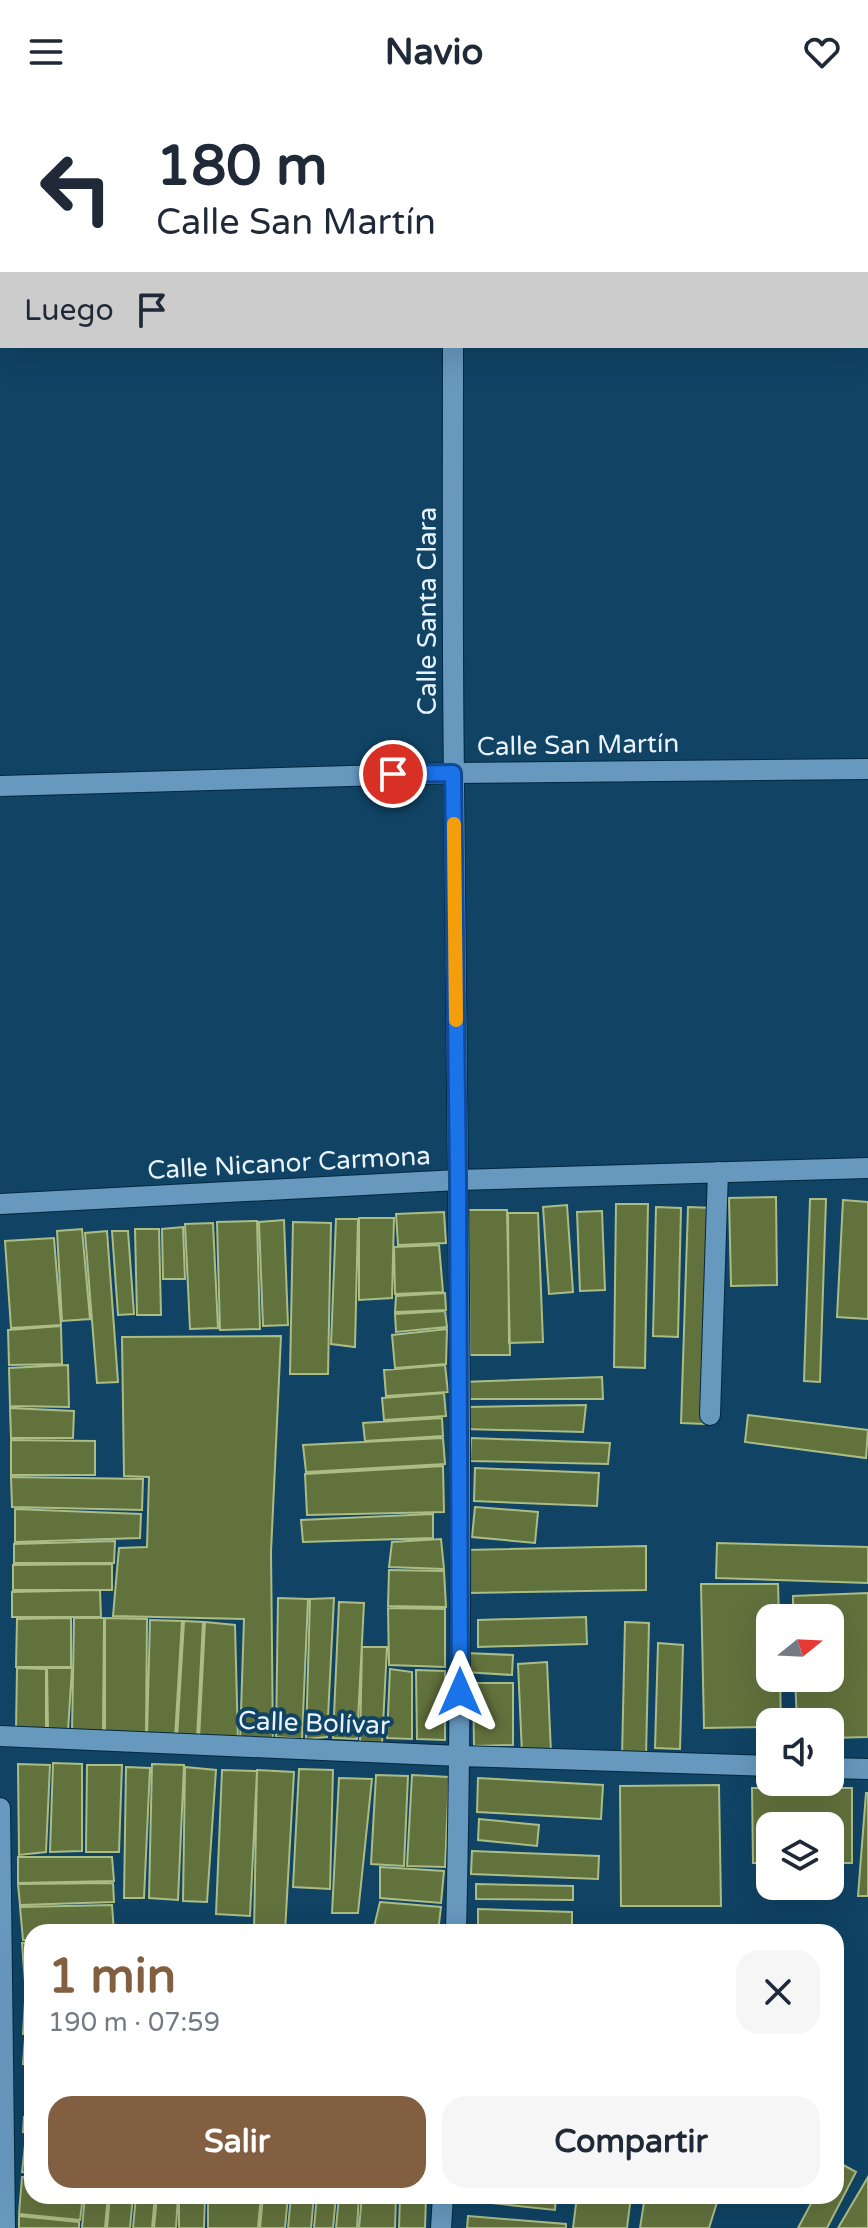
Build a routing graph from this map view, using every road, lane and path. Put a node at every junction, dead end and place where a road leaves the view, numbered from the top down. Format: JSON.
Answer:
{"nodes":[{"id":1,"x":453,"y":348,"type":"edge"},
{"id":2,"x":868,"y":769,"type":"edge"},
{"id":3,"x":453,"y":773,"type":"junction"},
{"id":4,"x":0,"y":786,"type":"edge"},
{"id":5,"x":868,"y":1168,"type":"edge"},
{"id":6,"x":718,"y":1172,"type":"junction"},
{"id":7,"x":458,"y":1180,"type":"junction"},
{"id":8,"x":0,"y":1204,"type":"edge"},
{"id":9,"x":710,"y":1415,"type":"dead end"},
{"id":10,"x":0,"y":1736,"type":"edge"},
{"id":11,"x":460,"y":1756,"type":"junction"},
{"id":12,"x":756,"y":1766,"type":"edge"},
{"id":13,"x":844,"y":1768,"type":"edge"},
{"id":14,"x":868,"y":1769,"type":"edge"},
{"id":15,"x":0,"y":1808,"type":"edge"},
{"id":16,"x":456,"y":1924,"type":"edge"},
{"id":17,"x":442,"y":2204,"type":"edge"},
{"id":18,"x":5,"y":2228,"type":"edge"},
{"id":19,"x":441,"y":2228,"type":"edge"}],
"edges":[{"from":1,"to":3,"type":"street","name":"Calle Santa Clara"},
{"from":2,"to":3,"type":"street","name":"Calle San Martín"},
{"from":3,"to":4,"type":"street","name":"Calle San Martín"},
{"from":3,"to":7,"type":"street","name":"Calle Santa Clara"},
{"from":5,"to":6,"type":"street","name":"Calle Nicanor Carmona"},
{"from":6,"to":7,"type":"street","name":"Calle Nicanor Carmona"},
{"from":6,"to":9,"type":"street"},
{"from":7,"to":8,"type":"street","name":"Calle Nicanor Carmona"},
{"from":7,"to":11,"type":"street","name":"Calle Santa Clara"},
{"from":10,"to":11,"type":"street","name":"Calle Bolívar"},
{"from":11,"to":12,"type":"street","name":"Calle Bolívar"},
{"from":11,"to":16,"type":"street","name":"Calle Santa Clara"},
{"from":13,"to":14,"type":"street"},
{"from":15,"to":18,"type":"street"},
{"from":17,"to":19,"type":"street"}]}
